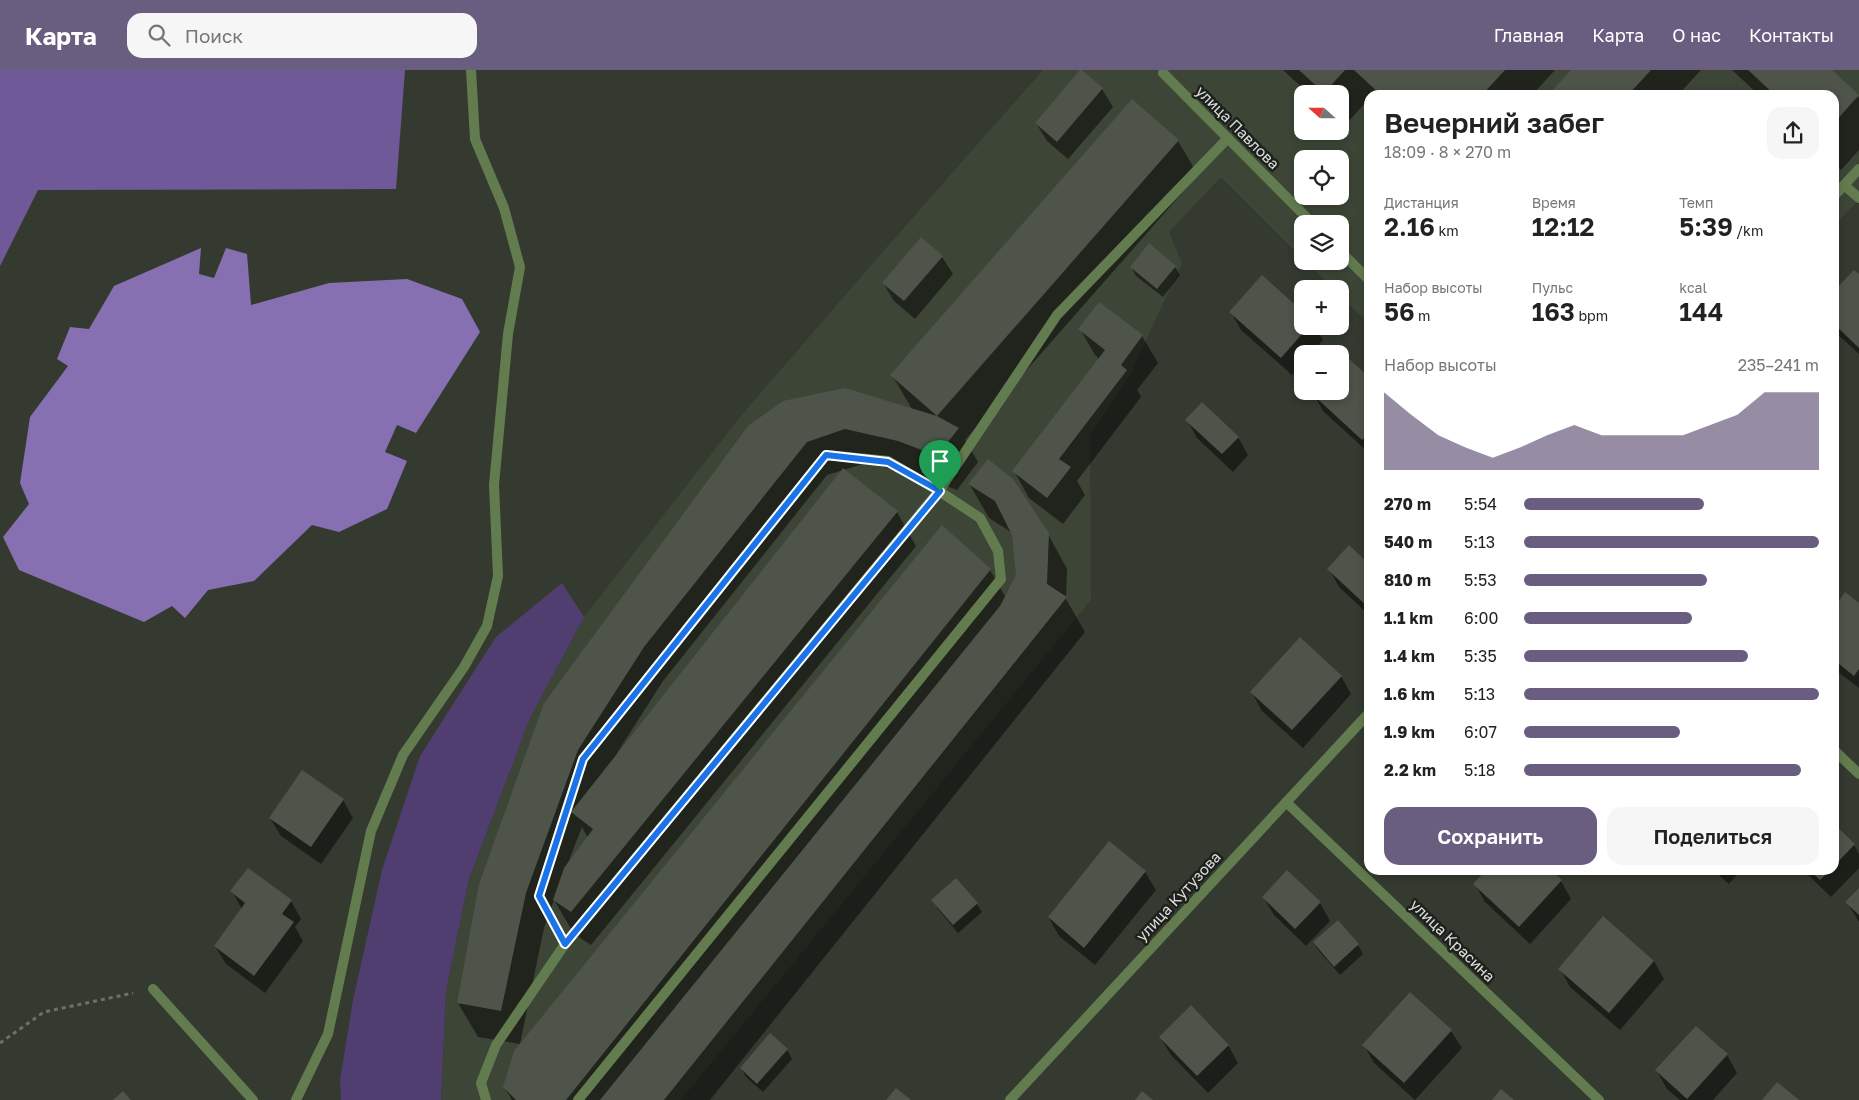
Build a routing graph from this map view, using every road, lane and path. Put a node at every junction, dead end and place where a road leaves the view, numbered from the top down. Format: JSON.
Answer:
{"nodes":[{"id":1,"x":470,"y":70,"type":"edge"},
{"id":2,"x":1162,"y":72,"type":"edge"},
{"id":3,"x":1228,"y":138,"type":"junction"},
{"id":4,"x":1859,"y":169,"type":"edge"},
{"id":5,"x":1844,"y":185,"type":"junction"},
{"id":6,"x":1839,"y":190,"type":"edge"},
{"id":7,"x":1859,"y":198,"type":"edge"},
{"id":8,"x":1304,"y":215,"type":"edge"},
{"id":9,"x":1349,"y":260,"type":"edge"},
{"id":10,"x":1364,"y":275,"type":"edge"},
{"id":11,"x":940,"y":491,"type":"junction"},
{"id":12,"x":1364,"y":718,"type":"edge"},
{"id":13,"x":1839,"y":755,"type":"edge"},
{"id":14,"x":1859,"y":774,"type":"edge"},
{"id":15,"x":1286,"y":802,"type":"junction"},
{"id":16,"x":565,"y":944,"type":"junction"},
{"id":17,"x":153,"y":989,"type":"joint"},
{"id":18,"x":0,"y":1043,"type":"edge"},
{"id":19,"x":253,"y":1100,"type":"edge"},
{"id":20,"x":296,"y":1100,"type":"edge"},
{"id":21,"x":486,"y":1100,"type":"edge"},
{"id":22,"x":578,"y":1100,"type":"edge"},
{"id":23,"x":1010,"y":1100,"type":"edge"},
{"id":24,"x":1599,"y":1100,"type":"edge"}],
"edges":[{"from":1,"to":20,"type":"street"},
{"from":2,"to":3,"type":"street","name":"улица Павлова"},
{"from":3,"to":8,"type":"street","name":"улица Павлова"},
{"from":3,"to":11,"type":"street"},
{"from":4,"to":5,"type":"street"},
{"from":5,"to":6,"type":"street"},
{"from":5,"to":7,"type":"street"},
{"from":9,"to":10,"type":"street"},
{"from":11,"to":16,"type":"street"},
{"from":11,"to":16,"type":"street"},
{"from":11,"to":22,"type":"street"},
{"from":12,"to":15,"type":"street","name":"улица Кутузова"},
{"from":13,"to":14,"type":"street"},
{"from":15,"to":23,"type":"street","name":"улица Кутузова"},
{"from":15,"to":24,"type":"street","name":"улица Красина"},
{"from":16,"to":21,"type":"street"},
{"from":17,"to":18,"type":"path"},
{"from":17,"to":19,"type":"street"}]}
